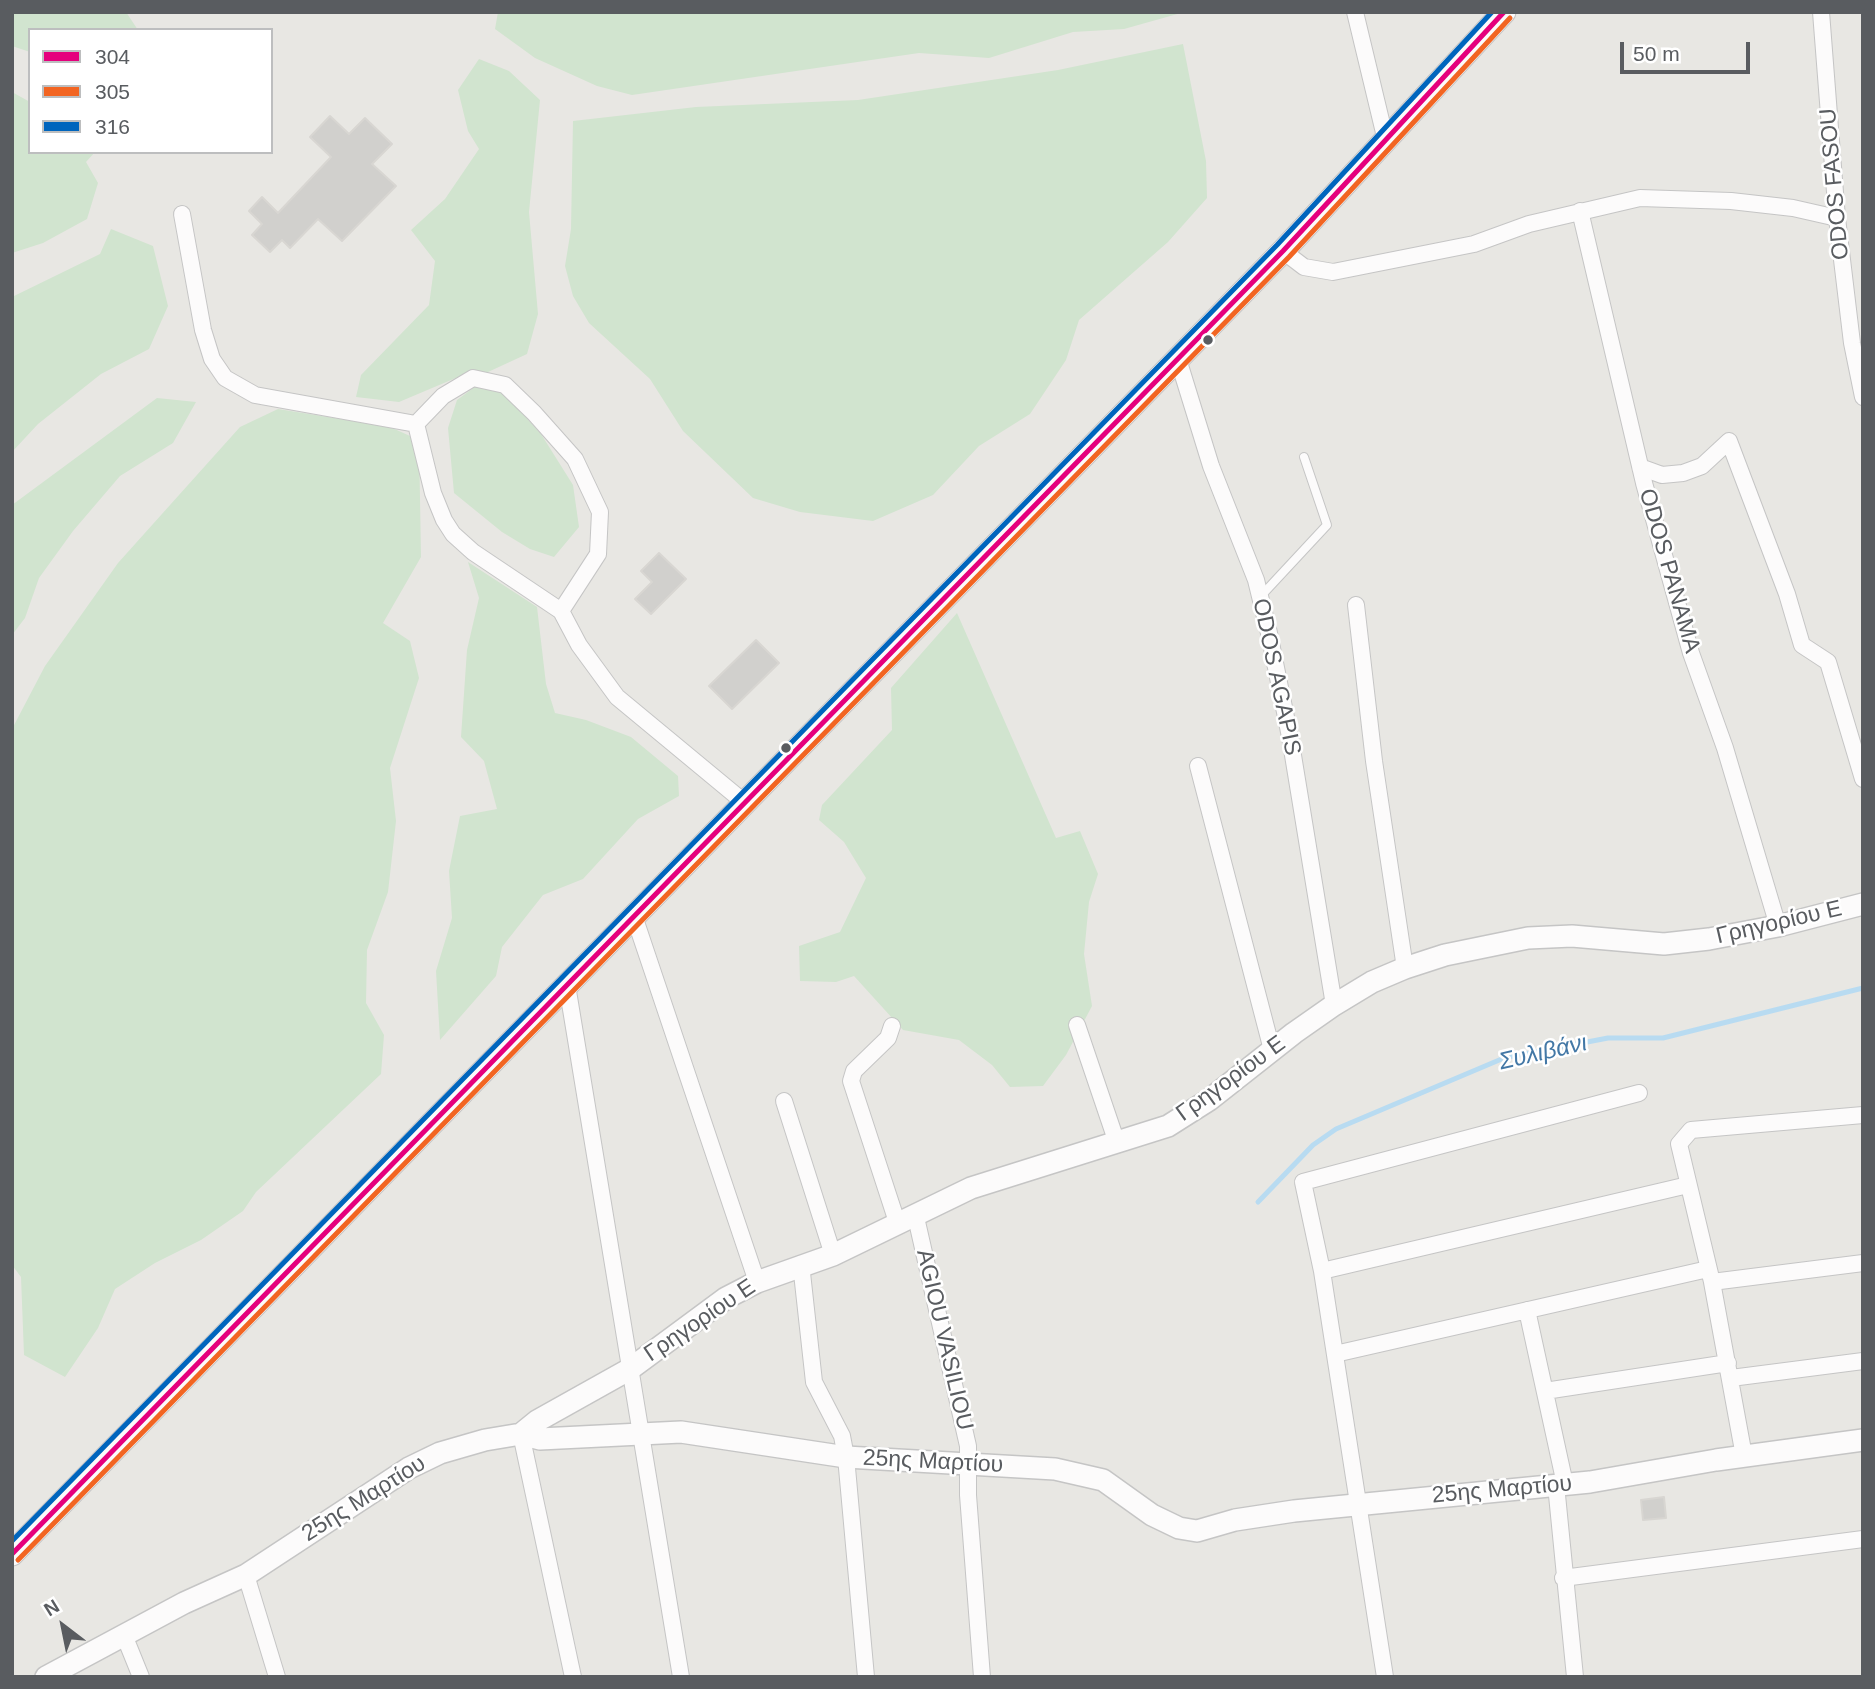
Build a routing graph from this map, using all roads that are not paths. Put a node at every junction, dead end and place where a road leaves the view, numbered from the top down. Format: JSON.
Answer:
{"nodes":[{"id":1,"x":1355,"y":12,"type":"edge"},
{"id":2,"x":1821,"y":12,"type":"edge"},
{"id":3,"x":1495,"y":17,"type":"edge"},
{"id":4,"x":1386,"y":141,"type":"junction"},
{"id":5,"x":1580,"y":211,"type":"junction"},
{"id":6,"x":182,"y":215,"type":"dead end"},
{"id":7,"x":1837,"y":218,"type":"junction"},
{"id":8,"x":1283,"y":251,"type":"junction"},
{"id":9,"x":1178,"y":359,"type":"junction"},
{"id":10,"x":1862,"y":389,"type":"edge"},
{"id":11,"x":416,"y":424,"type":"junction"},
{"id":12,"x":1304,"y":457,"type":"dead end"},
{"id":13,"x":1640,"y":467,"type":"junction"},
{"id":14,"x":1260,"y":597,"type":"junction"},
{"id":15,"x":1356,"y":605,"type":"dead end"},
{"id":16,"x":561,"y":611,"type":"junction"},
{"id":17,"x":1198,"y":766,"type":"dead end"},
{"id":18,"x":1863,"y":779,"type":"edge"},
{"id":19,"x":745,"y":803,"type":"junction"},
{"id":20,"x":1863,"y":904,"type":"edge"},
{"id":21,"x":634,"y":916,"type":"junction"},
{"id":22,"x":1778,"y":926,"type":"junction"},
{"id":23,"x":1405,"y":968,"type":"junction"},
{"id":24,"x":567,"y":985,"type":"junction"},
{"id":25,"x":1334,"y":1005,"type":"junction"},
{"id":26,"x":1077,"y":1025,"type":"dead end"},
{"id":27,"x":892,"y":1026,"type":"dead end"},
{"id":28,"x":1272,"y":1050,"type":"junction"},
{"id":29,"x":1639,"y":1093,"type":"dead end"},
{"id":30,"x":784,"y":1101,"type":"dead end"},
{"id":31,"x":1863,"y":1115,"type":"edge"},
{"id":32,"x":1116,"y":1143,"type":"junction"},
{"id":33,"x":1688,"y":1185,"type":"junction"},
{"id":34,"x":906,"y":1217,"type":"junction"},
{"id":35,"x":833,"y":1255,"type":"junction"},
{"id":36,"x":1863,"y":1263,"type":"edge"},
{"id":37,"x":801,"y":1265,"type":"junction"},
{"id":38,"x":1321,"y":1270,"type":"junction"},
{"id":39,"x":1710,"y":1275,"type":"junction"},
{"id":40,"x":757,"y":1282,"type":"junction"},
{"id":41,"x":1528,"y":1310,"type":"junction"},
{"id":42,"x":1335,"y":1354,"type":"junction"},
{"id":43,"x":1863,"y":1361,"type":"edge"},
{"id":44,"x":630,"y":1369,"type":"junction"},
{"id":45,"x":1729,"y":1370,"type":"junction"},
{"id":46,"x":1545,"y":1391,"type":"junction"},
{"id":47,"x":640,"y":1432,"type":"junction"},
{"id":48,"x":521,"y":1434,"type":"junction"},
{"id":49,"x":1863,"y":1440,"type":"edge"},
{"id":50,"x":1744,"y":1456,"type":"junction"},
{"id":51,"x":846,"y":1457,"type":"junction"},
{"id":52,"x":969,"y":1463,"type":"junction"},
{"id":53,"x":1561,"y":1484,"type":"junction"},
{"id":54,"x":1356,"y":1505,"type":"junction"},
{"id":55,"x":1863,"y":1539,"type":"edge"},
{"id":56,"x":12,"y":1554,"type":"edge"},
{"id":57,"x":246,"y":1575,"type":"junction"},
{"id":58,"x":1563,"y":1578,"type":"junction"},
{"id":59,"x":124,"y":1635,"type":"junction"},
{"id":60,"x":46,"y":1677,"type":"edge"},
{"id":61,"x":141,"y":1677,"type":"edge"},
{"id":62,"x":277,"y":1677,"type":"edge"},
{"id":63,"x":573,"y":1677,"type":"edge"},
{"id":64,"x":681,"y":1677,"type":"edge"},
{"id":65,"x":866,"y":1677,"type":"edge"},
{"id":66,"x":982,"y":1677,"type":"edge"},
{"id":67,"x":1385,"y":1677,"type":"edge"},
{"id":68,"x":1575,"y":1677,"type":"edge"}],
"edges":[{"from":1,"to":4,"type":"street"},
{"from":2,"to":7,"type":"street","name":"ODOS FASOU"},
{"from":3,"to":4,"type":"main road"},
{"from":4,"to":8,"type":"main road"},
{"from":5,"to":7,"type":"street"},
{"from":5,"to":8,"type":"street"},
{"from":5,"to":13,"type":"street","name":"ODOS PANAMA"},
{"from":6,"to":11,"type":"street"},
{"from":7,"to":10,"type":"street","name":"ODOS FASOU"},
{"from":8,"to":9,"type":"main road"},
{"from":9,"to":14,"type":"street","name":"ODOS AGAPIS"},
{"from":9,"to":19,"type":"main road"},
{"from":11,"to":16,"type":"street"},
{"from":11,"to":16,"type":"street"},
{"from":12,"to":14,"type":"lane"},
{"from":13,"to":18,"type":"street"},
{"from":13,"to":22,"type":"street","name":"ODOS PANAMA"},
{"from":14,"to":25,"type":"street","name":"ODOS AGAPIS"},
{"from":15,"to":23,"type":"street"},
{"from":16,"to":19,"type":"street"},
{"from":17,"to":28,"type":"street"},
{"from":19,"to":21,"type":"main road"},
{"from":20,"to":22,"type":"street","name":"Γρηγορίου Ε"},
{"from":21,"to":24,"type":"main road"},
{"from":21,"to":40,"type":"street"},
{"from":22,"to":23,"type":"street","name":"Γρηγορίου Ε"},
{"from":23,"to":25,"type":"street","name":"Γρηγορίου Ε"},
{"from":24,"to":44,"type":"street"},
{"from":24,"to":56,"type":"main road"},
{"from":25,"to":28,"type":"street","name":"Γρηγορίου Ε"},
{"from":26,"to":32,"type":"street"},
{"from":27,"to":34,"type":"street","name":"AGIOU VASILIOU"},
{"from":28,"to":32,"type":"street","name":"Γρηγορίου Ε"},
{"from":29,"to":38,"type":"street"},
{"from":30,"to":35,"type":"street"},
{"from":31,"to":33,"type":"street"},
{"from":32,"to":34,"type":"street","name":"Γρηγορίου Ε"},
{"from":33,"to":38,"type":"street"},
{"from":33,"to":39,"type":"street"},
{"from":34,"to":35,"type":"street","name":"Γρηγορίου Ε"},
{"from":34,"to":52,"type":"street","name":"AGIOU VASILIOU"},
{"from":35,"to":37,"type":"street","name":"Γρηγορίου Ε"},
{"from":36,"to":39,"type":"street"},
{"from":37,"to":40,"type":"street","name":"Γρηγορίου Ε"},
{"from":37,"to":51,"type":"street"},
{"from":38,"to":42,"type":"street"},
{"from":39,"to":41,"type":"street"},
{"from":39,"to":45,"type":"street"},
{"from":40,"to":44,"type":"street","name":"Γρηγορίου Ε"},
{"from":41,"to":42,"type":"street"},
{"from":41,"to":46,"type":"street"},
{"from":42,"to":54,"type":"street"},
{"from":43,"to":45,"type":"street"},
{"from":44,"to":47,"type":"street"},
{"from":44,"to":48,"type":"street","name":"Γρηγορίου Ε"},
{"from":45,"to":46,"type":"street"},
{"from":45,"to":50,"type":"street"},
{"from":46,"to":53,"type":"street"},
{"from":47,"to":48,"type":"street","name":"25ης Μαρτίου"},
{"from":47,"to":51,"type":"street","name":"25ης Μαρτίου"},
{"from":47,"to":64,"type":"street"},
{"from":48,"to":57,"type":"street","name":"25ης Μαρτίου"},
{"from":48,"to":63,"type":"street"},
{"from":49,"to":50,"type":"street","name":"25ης Μαρτίου"},
{"from":50,"to":53,"type":"street","name":"25ης Μαρτίου"},
{"from":51,"to":52,"type":"street","name":"25ης Μαρτίου"},
{"from":51,"to":65,"type":"street"},
{"from":52,"to":54,"type":"street","name":"25ης Μαρτίου"},
{"from":52,"to":66,"type":"street","name":"AGIOU VASILIOU"},
{"from":53,"to":54,"type":"street","name":"25ης Μαρτίου"},
{"from":53,"to":58,"type":"street"},
{"from":54,"to":67,"type":"street"},
{"from":55,"to":58,"type":"street"},
{"from":57,"to":59,"type":"street","name":"25ης Μαρτίου"},
{"from":57,"to":62,"type":"street"},
{"from":58,"to":68,"type":"street"},
{"from":59,"to":60,"type":"street","name":"25ης Μαρτίου"},
{"from":59,"to":61,"type":"street"}]}
